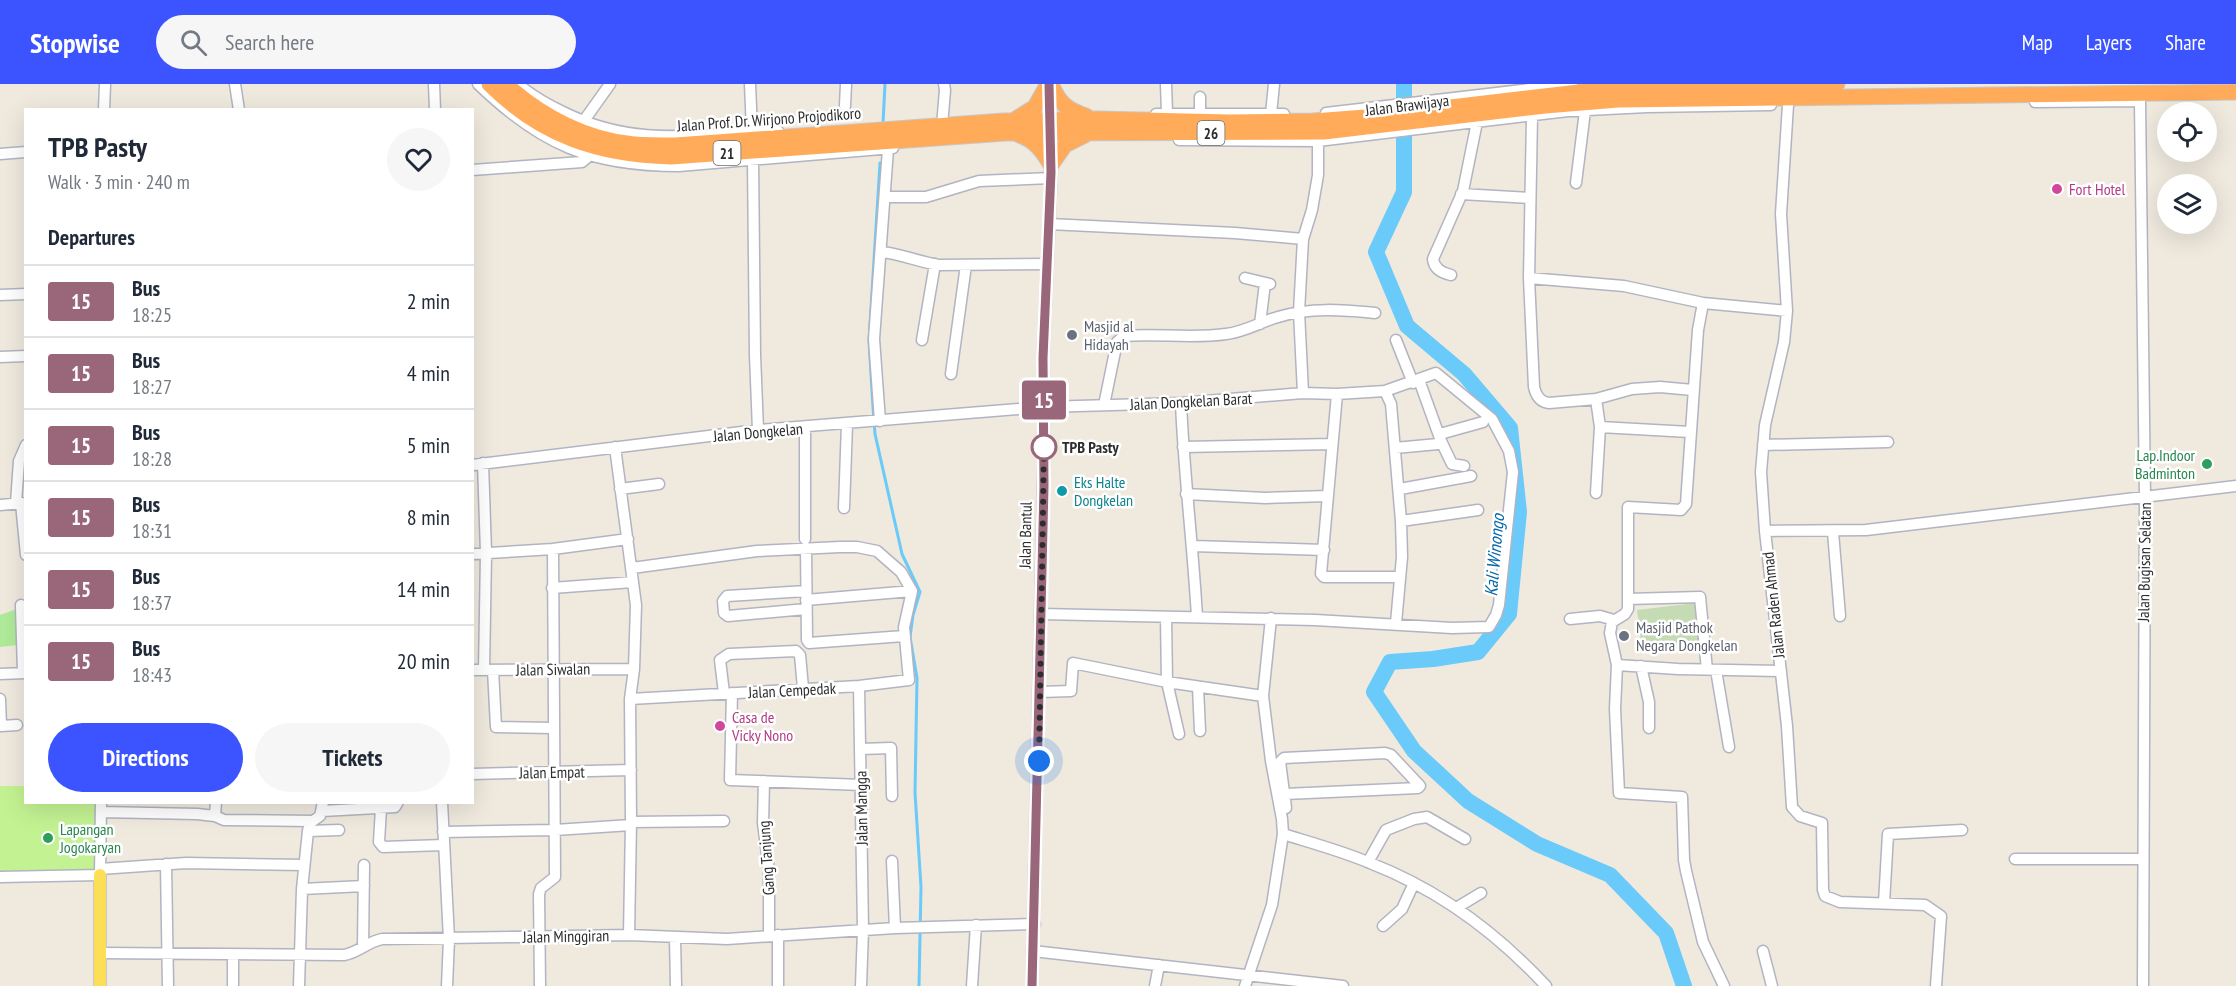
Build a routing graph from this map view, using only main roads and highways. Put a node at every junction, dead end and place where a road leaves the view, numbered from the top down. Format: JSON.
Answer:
{"nodes":[{"id":1,"x":489,"y":84,"type":"edge"},
{"id":2,"x":506,"y":84,"type":"edge"},
{"id":3,"x":1049,"y":84,"type":"edge"},
{"id":4,"x":1819,"y":84,"type":"edge"},
{"id":5,"x":1837,"y":84,"type":"edge"},
{"id":6,"x":2236,"y":94,"type":"edge"},
{"id":7,"x":2140,"y":101,"type":"road end"},
{"id":8,"x":1455,"y":111,"type":"junction"},
{"id":9,"x":1370,"y":122,"type":"junction"},
{"id":10,"x":1094,"y":125,"type":"junction"},
{"id":11,"x":1128,"y":126,"type":"junction"},
{"id":12,"x":1011,"y":127,"type":"junction"},
{"id":13,"x":1050,"y":132,"type":"junction"},
{"id":14,"x":1051,"y":171,"type":"junction"},
{"id":15,"x":100,"y":872,"type":"road end"},
{"id":16,"x":100,"y":986,"type":"edge"},
{"id":17,"x":1032,"y":986,"type":"edge"}],
"edges":[{"from":1,"to":12,"type":"highway","name":"Jalan Prof. Dr. Wirjono Projodikoro","number":"21"},
{"from":2,"to":12,"type":"highway","name":"Jalan Prof. Dr. Wirjono Projodikoro","number":"21"},
{"from":3,"to":10,"type":"highway"},
{"from":3,"to":12,"type":"highway"},
{"from":3,"to":13,"type":"main road","name":"Jalan Bantul"},
{"from":4,"to":5,"type":"highway","name":"Jalan Brawijaya","number":"26"},
{"from":4,"to":8,"type":"highway","name":"Jalan Brawijaya","number":"26"},
{"from":6,"to":7,"type":"highway"},
{"from":6,"to":8,"type":"highway","name":"Jalan Brawijaya","number":"26"},
{"from":8,"to":9,"type":"highway","name":"Jalan Brawijaya","number":"26"},
{"from":9,"to":11,"type":"highway","name":"Jalan Brawijaya","number":"26"},
{"from":9,"to":11,"type":"highway","name":"Jalan Brawijaya","number":"26"},
{"from":10,"to":11,"type":"highway","name":"Jalan Brawijaya","number":"26"},
{"from":10,"to":13,"type":"highway","name":"Jalan Brawijaya","number":"26"},
{"from":10,"to":14,"type":"highway"},
{"from":12,"to":13,"type":"highway","name":"Jalan Prof. Dr. Wirjono Projodikoro","number":"21"},
{"from":12,"to":14,"type":"highway"},
{"from":13,"to":14,"type":"main road","name":"Jalan Bantul"},
{"from":14,"to":17,"type":"main road","name":"Jalan Bantul"},
{"from":15,"to":16,"type":"main road"}]}
